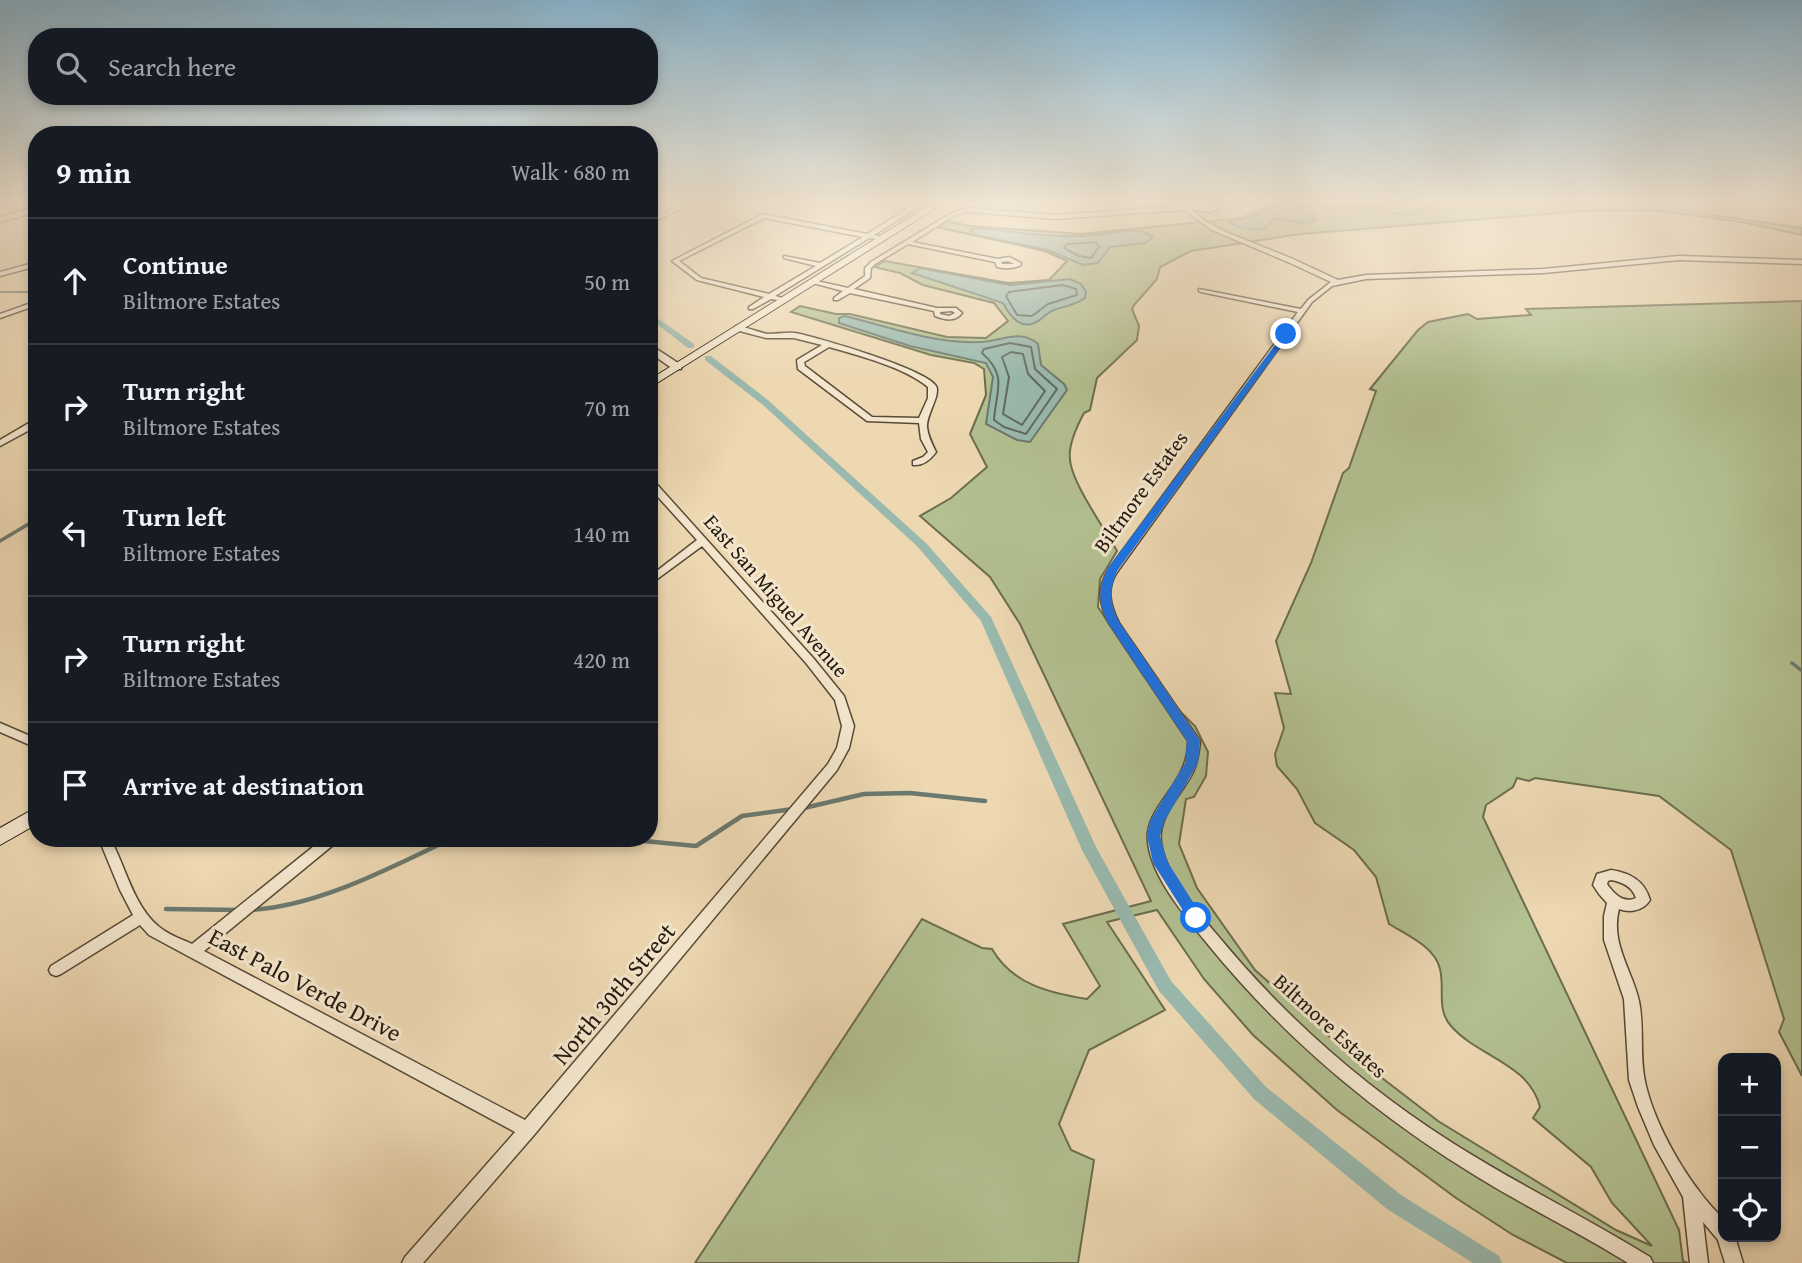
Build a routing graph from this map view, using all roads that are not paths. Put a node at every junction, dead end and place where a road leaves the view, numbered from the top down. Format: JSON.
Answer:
{"nodes":[{"id":1,"x":676,"y":262,"type":"edge"},
{"id":2,"x":808,"y":262,"type":"edge"},
{"id":3,"x":827,"y":262,"type":"edge"},
{"id":4,"x":846,"y":262,"type":"edge"},
{"id":5,"x":875,"y":262,"type":"edge"},
{"id":6,"x":1293,"y":262,"type":"edge"},
{"id":7,"x":1638,"y":262,"type":"edge"},
{"id":8,"x":822,"y":265,"type":"junction"},
{"id":9,"x":28,"y":266,"type":"edge"},
{"id":10,"x":0,"y":274,"type":"edge"},
{"id":11,"x":815,"y":281,"type":"junction"},
{"id":12,"x":1336,"y":282,"type":"junction"},
{"id":13,"x":851,"y":289,"type":"junction"},
{"id":14,"x":1201,"y":290,"type":"dead end"},
{"id":15,"x":770,"y":296,"type":"junction"},
{"id":16,"x":836,"y":299,"type":"dead end"},
{"id":17,"x":784,"y":300,"type":"junction"},
{"id":18,"x":28,"y":306,"type":"edge"},
{"id":19,"x":751,"y":308,"type":"dead end"},
{"id":20,"x":937,"y":310,"type":"dead end"},
{"id":21,"x":1303,"y":311,"type":"junction"},
{"id":22,"x":0,"y":316,"type":"edge"},
{"id":23,"x":742,"y":326,"type":"junction"},
{"id":24,"x":827,"y":345,"type":"junction"},
{"id":25,"x":658,"y":354,"type":"edge"},
{"id":26,"x":677,"y":368,"type":"junction"},
{"id":27,"x":658,"y":380,"type":"edge"},
{"id":28,"x":922,"y":421,"type":"junction"},
{"id":29,"x":28,"y":427,"type":"edge"},
{"id":30,"x":0,"y":443,"type":"edge"},
{"id":31,"x":916,"y":463,"type":"dead end"},
{"id":32,"x":658,"y":491,"type":"edge"},
{"id":33,"x":702,"y":541,"type":"junction"},
{"id":34,"x":658,"y":575,"type":"edge"},
{"id":35,"x":0,"y":727,"type":"edge"},
{"id":36,"x":28,"y":740,"type":"edge"},
{"id":37,"x":843,"y":748,"type":"joint"},
{"id":38,"x":28,"y":820,"type":"edge"},
{"id":39,"x":0,"y":838,"type":"edge"},
{"id":40,"x":108,"y":847,"type":"edge"},
{"id":41,"x":322,"y":847,"type":"edge"},
{"id":42,"x":1615,"y":902,"type":"dead end"},
{"id":43,"x":139,"y":918,"type":"junction"},
{"id":44,"x":194,"y":951,"type":"junction"},
{"id":45,"x":56,"y":970,"type":"dead end"},
{"id":46,"x":528,"y":1130,"type":"junction"},
{"id":47,"x":1692,"y":1196,"type":"junction"},
{"id":48,"x":1718,"y":1227,"type":"edge"},
{"id":49,"x":1727,"y":1242,"type":"edge"},
{"id":50,"x":411,"y":1263,"type":"edge"},
{"id":51,"x":1644,"y":1263,"type":"edge"},
{"id":52,"x":1699,"y":1263,"type":"edge"},
{"id":53,"x":1734,"y":1263,"type":"edge"}],
"edges":[{"from":1,"to":15,"type":"street"},
{"from":2,"to":8,"type":"street"},
{"from":3,"to":8,"type":"street"},
{"from":4,"to":11,"type":"main road"},
{"from":5,"to":13,"type":"street"},
{"from":6,"to":12,"type":"street"},
{"from":7,"to":12,"type":"street","name":"Biltmore Estates"},
{"from":8,"to":15,"type":"street"},
{"from":9,"to":10,"type":"street"},
{"from":11,"to":13,"type":"street"},
{"from":11,"to":17,"type":"main road"},
{"from":12,"to":21,"type":"street","name":"Biltmore Estates"},
{"from":13,"to":16,"type":"street"},
{"from":13,"to":20,"type":"street"},
{"from":14,"to":21,"type":"street"},
{"from":15,"to":17,"type":"street"},
{"from":15,"to":19,"type":"street"},
{"from":17,"to":23,"type":"main road"},
{"from":18,"to":22,"type":"street"},
{"from":21,"to":51,"type":"street","name":"Biltmore Estates"},
{"from":23,"to":24,"type":"street"},
{"from":23,"to":26,"type":"main road"},
{"from":24,"to":28,"type":"street"},
{"from":24,"to":28,"type":"street"},
{"from":25,"to":26,"type":"street"},
{"from":26,"to":27,"type":"main road"},
{"from":28,"to":31,"type":"street"},
{"from":29,"to":30,"type":"street"},
{"from":32,"to":33,"type":"street","name":"East San Miguel Avenue"},
{"from":33,"to":34,"type":"street"},
{"from":33,"to":37,"type":"street","name":"East San Miguel Avenue"},
{"from":35,"to":36,"type":"street"},
{"from":37,"to":46,"type":"street","name":"North 30th Street"},
{"from":38,"to":39,"type":"main road"},
{"from":40,"to":43,"type":"street"},
{"from":41,"to":44,"type":"street"},
{"from":42,"to":47,"type":"street"},
{"from":43,"to":44,"type":"street","name":"East Palo Verde Drive"},
{"from":43,"to":45,"type":"street"},
{"from":44,"to":46,"type":"street","name":"East Palo Verde Drive"},
{"from":46,"to":50,"type":"street","name":"North 30th Street"},
{"from":47,"to":48,"type":"street"},
{"from":47,"to":52,"type":"street"},
{"from":49,"to":53,"type":"street"}]}
